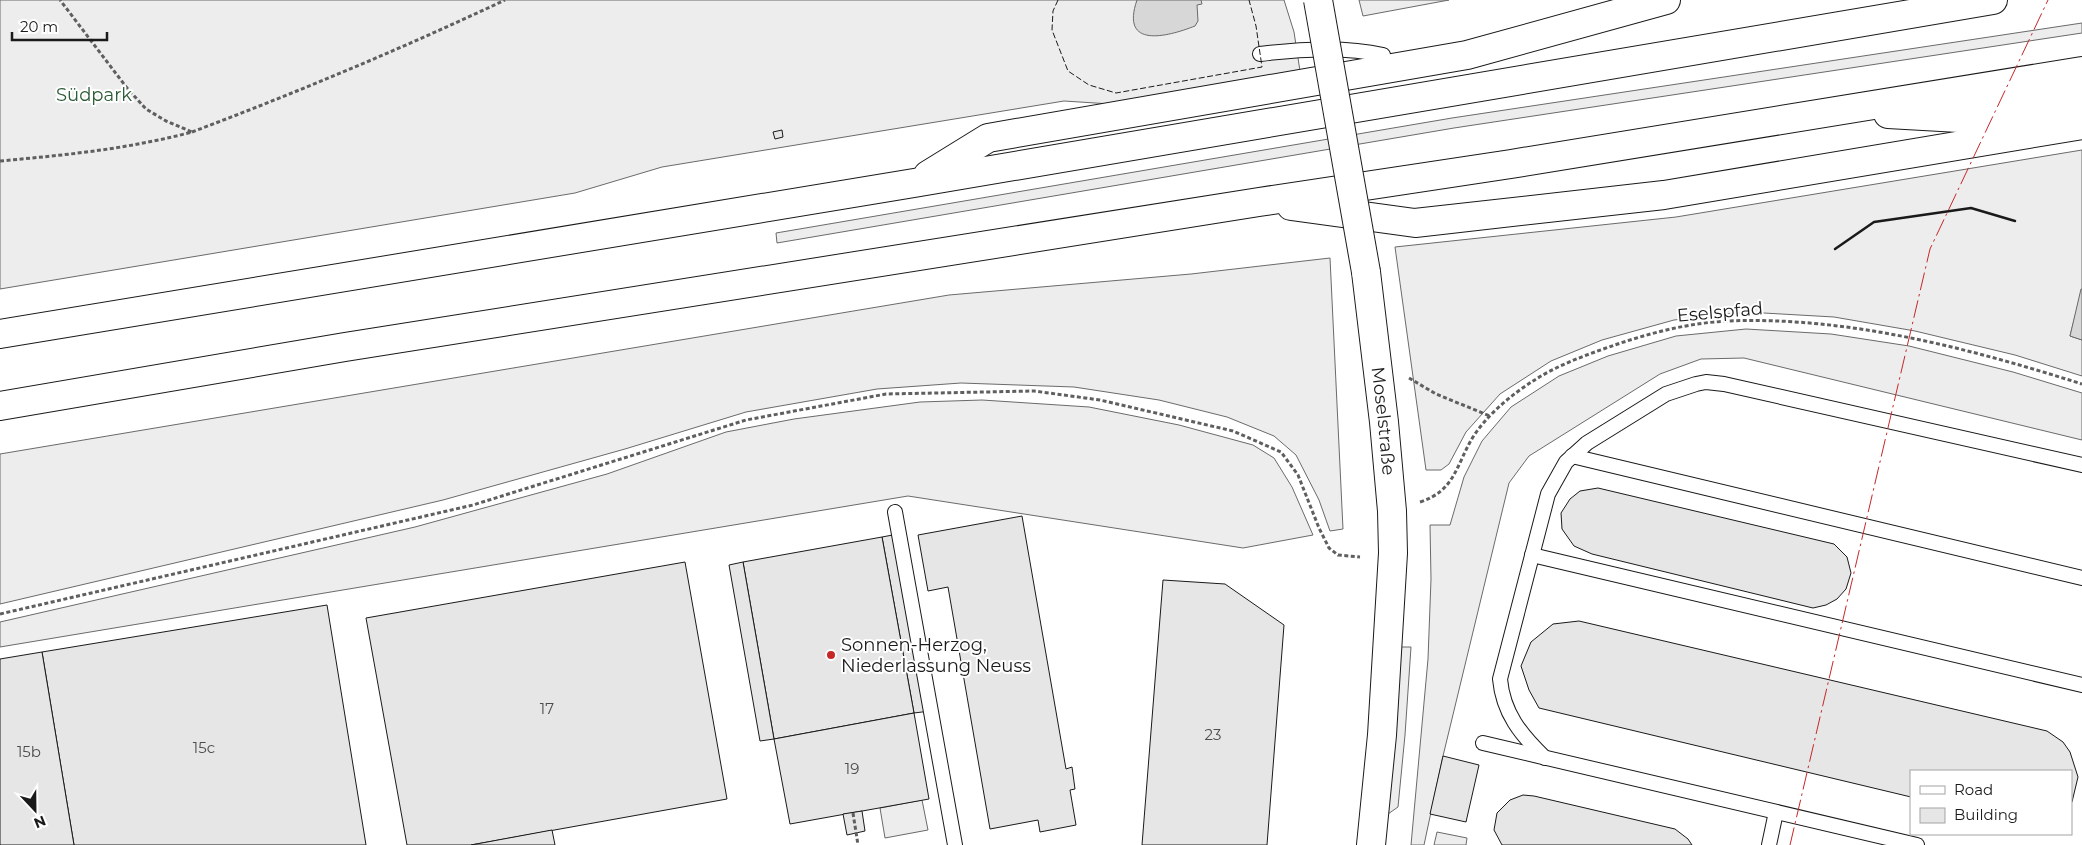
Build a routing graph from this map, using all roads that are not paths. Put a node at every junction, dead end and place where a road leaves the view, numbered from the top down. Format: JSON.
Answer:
{"nodes":[{"id":1,"x":1318,"y":0,"type":"edge"},
{"id":2,"x":1666,"y":0,"type":"edge"},
{"id":3,"x":1993,"y":0,"type":"edge"},
{"id":4,"x":1972,"y":2,"type":"edge"},
{"id":5,"x":1260,"y":54,"type":"dead end"},
{"id":6,"x":1383,"y":55,"type":"dead end"},
{"id":7,"x":2082,"y":71,"type":"edge"},
{"id":8,"x":2082,"y":98,"type":"edge"},
{"id":9,"x":1837,"y":111,"type":"junction"},
{"id":10,"x":2082,"y":125,"type":"edge"},
{"id":11,"x":914,"y":183,"type":"junction"},
{"id":12,"x":1259,"y":202,"type":"junction"},
{"id":13,"x":0,"y":334,"type":"edge"},
{"id":14,"x":0,"y":406,"type":"edge"},
{"id":15,"x":1572,"y":456,"type":"junction"},
{"id":16,"x":2082,"y":465,"type":"edge"},
{"id":17,"x":895,"y":512,"type":"dead end"},
{"id":18,"x":1532,"y":555,"type":"junction"},
{"id":19,"x":2082,"y":578,"type":"edge"},
{"id":20,"x":2082,"y":685,"type":"edge"},
{"id":21,"x":1483,"y":743,"type":"dead end"},
{"id":22,"x":1544,"y":758,"type":"junction"},
{"id":23,"x":1776,"y":812,"type":"junction"},
{"id":24,"x":955,"y":845,"type":"edge"},
{"id":25,"x":1372,"y":845,"type":"edge"},
{"id":26,"x":1769,"y":845,"type":"edge"},
{"id":27,"x":1917,"y":845,"type":"edge"}],
"edges":[{"from":1,"to":25,"type":"main road","name":"Moselstraße","bridge":true},
{"from":2,"to":11,"type":"main road"},
{"from":3,"to":4,"type":"main road"},
{"from":4,"to":11,"type":"main road"},
{"from":5,"to":6,"type":"lane"},
{"from":7,"to":9,"type":"main road"},
{"from":8,"to":9,"type":"main road"},
{"from":9,"to":12,"type":"main road"},
{"from":10,"to":12,"type":"main road"},
{"from":11,"to":13,"type":"main road"},
{"from":12,"to":14,"type":"main road"},
{"from":15,"to":16,"type":"lane"},
{"from":15,"to":18,"type":"lane"},
{"from":15,"to":19,"type":"lane"},
{"from":17,"to":24,"type":"lane"},
{"from":18,"to":20,"type":"lane"},
{"from":18,"to":22,"type":"lane"},
{"from":21,"to":22,"type":"lane"},
{"from":22,"to":23,"type":"lane"},
{"from":23,"to":26,"type":"lane"},
{"from":23,"to":27,"type":"lane"}]}
